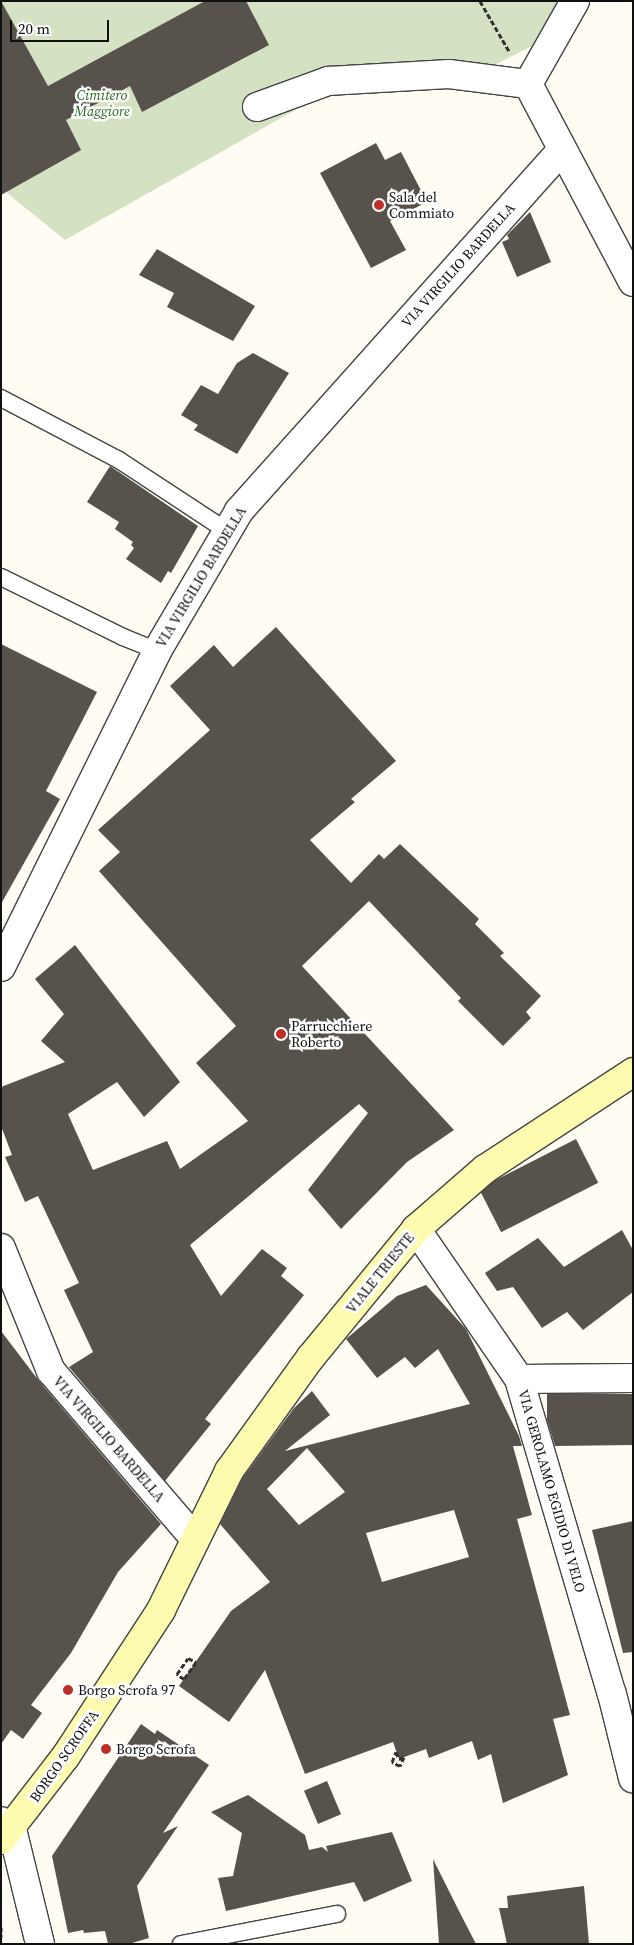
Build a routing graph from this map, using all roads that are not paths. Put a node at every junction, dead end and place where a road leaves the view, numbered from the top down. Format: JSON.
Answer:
{"nodes":[{"id":1,"x":575,"y":1,"type":"edge"},
{"id":2,"x":528,"y":84,"type":"junction"},
{"id":3,"x":257,"y":107,"type":"dead end"},
{"id":4,"x":560,"y":150,"type":"junction"},
{"id":5,"x":633,"y":282,"type":"edge"},
{"id":6,"x":1,"y":398,"type":"edge"},
{"id":7,"x":227,"y":531,"type":"junction"},
{"id":8,"x":1,"y":577,"type":"edge"},
{"id":9,"x":156,"y":651,"type":"junction"},
{"id":10,"x":1,"y":967,"type":"edge"},
{"id":11,"x":633,"y":1072,"type":"edge"},
{"id":12,"x":416,"y":1229,"type":"junction"},
{"id":13,"x":1,"y":1248,"type":"edge"},
{"id":14,"x":633,"y":1378,"type":"edge"},
{"id":15,"x":519,"y":1379,"type":"junction"},
{"id":16,"x":195,"y":1539,"type":"junction"},
{"id":17,"x":633,"y":1778,"type":"edge"},
{"id":18,"x":5,"y":1830,"type":"edge"},
{"id":19,"x":337,"y":1914,"type":"dead end"},
{"id":20,"x":40,"y":1944,"type":"edge"},
{"id":21,"x":181,"y":1944,"type":"edge"}],
"edges":[{"from":1,"to":2,"type":"street"},
{"from":2,"to":3,"type":"street"},
{"from":2,"to":4,"type":"street"},
{"from":4,"to":5,"type":"street"},
{"from":4,"to":7,"type":"street","name":"VIA VIRGILIO BARDELLA"},
{"from":6,"to":7,"type":"lane"},
{"from":7,"to":9,"type":"street","name":"VIA VIRGILIO BARDELLA"},
{"from":8,"to":9,"type":"lane"},
{"from":9,"to":10,"type":"street","name":"VIA VIRGILIO BARDELLA"},
{"from":11,"to":12,"type":"main road","name":"VIALE TRIESTE"},
{"from":12,"to":15,"type":"street","name":"VIA GEROLAMO EGIDIO DI VELO"},
{"from":12,"to":16,"type":"main road","name":"VIALE TRIESTE"},
{"from":13,"to":16,"type":"street","name":"VIA VIRGILIO BARDELLA"},
{"from":14,"to":15,"type":"street"},
{"from":15,"to":17,"type":"street","name":"VIA GEROLAMO EGIDIO DI VELO"},
{"from":16,"to":18,"type":"main road","name":"BORGO SCROFFA"},
{"from":18,"to":20,"type":"street"},
{"from":19,"to":21,"type":"lane"}]}
